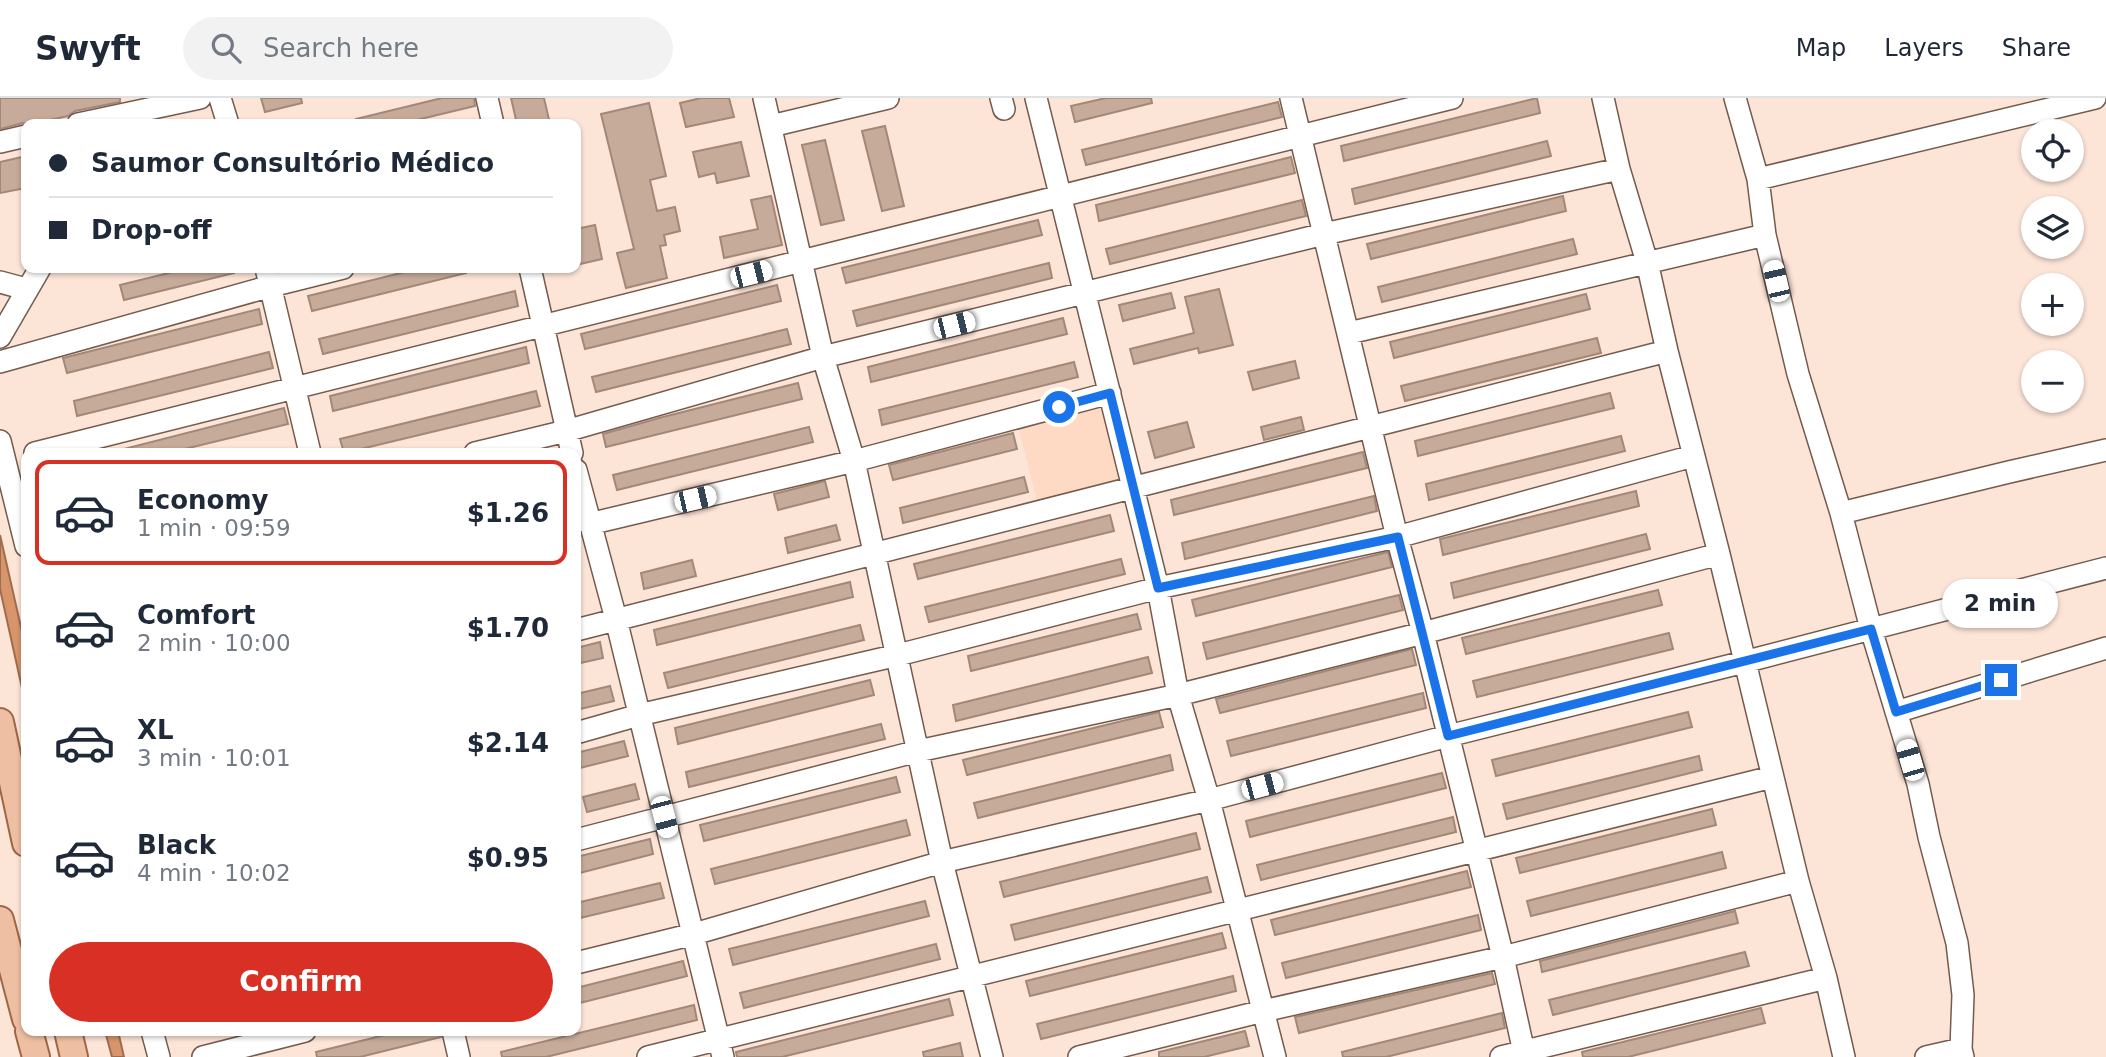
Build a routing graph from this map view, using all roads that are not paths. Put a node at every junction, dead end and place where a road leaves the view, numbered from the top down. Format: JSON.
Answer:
{"nodes":[{"id":1,"x":200,"y":98,"type":"edge"},
{"id":2,"x":220,"y":98,"type":"edge"},
{"id":3,"x":487,"y":98,"type":"edge"},
{"id":4,"x":764,"y":98,"type":"edge"},
{"id":5,"x":888,"y":98,"type":"edge"},
{"id":6,"x":1291,"y":98,"type":"edge"},
{"id":7,"x":1452,"y":98,"type":"edge"},
{"id":8,"x":1603,"y":98,"type":"edge"},
{"id":9,"x":1735,"y":98,"type":"edge"},
{"id":10,"x":2095,"y":98,"type":"edge"},
{"id":11,"x":1042,"y":99,"type":"edge"},
{"id":12,"x":111,"y":119,"type":"edge"},
{"id":13,"x":226,"y":119,"type":"edge"},
{"id":14,"x":493,"y":119,"type":"edge"},
{"id":15,"x":771,"y":126,"type":"junction"},
{"id":16,"x":1300,"y":136,"type":"junction"},
{"id":17,"x":21,"y":137,"type":"edge"},
{"id":18,"x":0,"y":142,"type":"edge"},
{"id":19,"x":1619,"y":169,"type":"junction"},
{"id":20,"x":1758,"y":179,"type":"junction"},
{"id":21,"x":1060,"y":197,"type":"junction"},
{"id":22,"x":1324,"y":234,"type":"junction"},
{"id":23,"x":1765,"y":235,"type":"junction"},
{"id":24,"x":802,"y":261,"type":"junction"},
{"id":25,"x":1647,"y":262,"type":"junction"},
{"id":26,"x":37,"y":273,"type":"edge"},
{"id":27,"x":302,"y":273,"type":"edge"},
{"id":28,"x":531,"y":273,"type":"edge"},
{"id":29,"x":269,"y":277,"type":"edge"},
{"id":30,"x":0,"y":282,"type":"edge"},
{"id":31,"x":26,"y":289,"type":"junction"},
{"id":32,"x":1084,"y":294,"type":"junction"},
{"id":33,"x":544,"y":326,"type":"junction"},
{"id":34,"x":1349,"y":333,"type":"junction"},
{"id":35,"x":0,"y":337,"type":"edge"},
{"id":36,"x":1667,"y":351,"type":"junction"},
{"id":37,"x":823,"y":357,"type":"junction"},
{"id":38,"x":0,"y":362,"type":"edge"},
{"id":39,"x":296,"y":389,"type":"junction"},
{"id":40,"x":1110,"y":393,"type":"junction"},
{"id":41,"x":1371,"y":426,"type":"junction"},
{"id":42,"x":566,"y":431,"type":"junction"},
{"id":43,"x":55,"y":448,"type":"edge"},
{"id":44,"x":309,"y":448,"type":"edge"},
{"id":45,"x":496,"y":448,"type":"edge"},
{"id":46,"x":571,"y":448,"type":"edge"},
{"id":47,"x":2106,"y":450,"type":"edge"},
{"id":48,"x":2,"y":451,"type":"edge"},
{"id":49,"x":21,"y":455,"type":"edge"},
{"id":50,"x":1693,"y":456,"type":"junction"},
{"id":51,"x":854,"y":461,"type":"junction"},
{"id":52,"x":1133,"y":487,"type":"junction"},
{"id":53,"x":581,"y":491,"type":"edge"},
{"id":54,"x":1841,"y":513,"type":"junction"},
{"id":55,"x":589,"y":524,"type":"junction"},
{"id":56,"x":21,"y":526,"type":"edge"},
{"id":57,"x":1398,"y":537,"type":"junction"},
{"id":58,"x":874,"y":554,"type":"junction"},
{"id":59,"x":1719,"y":554,"type":"junction"},
{"id":60,"x":2104,"y":576,"type":"edge"},
{"id":61,"x":1158,"y":588,"type":"junction"},
{"id":62,"x":616,"y":619,"type":"junction"},
{"id":63,"x":581,"y":629,"type":"edge"},
{"id":64,"x":1871,"y":629,"type":"junction"},
{"id":65,"x":1423,"y":633,"type":"junction"},
{"id":66,"x":2106,"y":648,"type":"edge"},
{"id":67,"x":898,"y":655,"type":"junction"},
{"id":68,"x":1744,"y":662,"type":"junction"},
{"id":69,"x":1178,"y":695,"type":"junction"},
{"id":70,"x":1896,"y":712,"type":"junction"},
{"id":71,"x":639,"y":715,"type":"junction"},
{"id":72,"x":0,"y":722,"type":"edge"},
{"id":73,"x":581,"y":732,"type":"edge"},
{"id":74,"x":1448,"y":736,"type":"junction"},
{"id":75,"x":918,"y":751,"type":"junction"},
{"id":76,"x":1772,"y":777,"type":"junction"},
{"id":77,"x":1209,"y":800,"type":"junction"},
{"id":78,"x":664,"y":817,"type":"junction"},
{"id":79,"x":21,"y":820,"type":"edge"},
{"id":80,"x":581,"y":838,"type":"edge"},
{"id":81,"x":1476,"y":851,"type":"junction"},
{"id":82,"x":942,"y":862,"type":"junction"},
{"id":83,"x":1798,"y":881,"type":"junction"},
{"id":84,"x":1238,"y":910,"type":"junction"},
{"id":85,"x":0,"y":920,"type":"edge"},
{"id":86,"x":694,"y":934,"type":"junction"},
{"id":87,"x":1503,"y":957,"type":"junction"},
{"id":88,"x":581,"y":962,"type":"edge"},
{"id":89,"x":971,"y":976,"type":"junction"},
{"id":90,"x":1825,"y":978,"type":"junction"},
{"id":91,"x":21,"y":1000,"type":"edge"},
{"id":92,"x":1263,"y":1011,"type":"junction"},
{"id":93,"x":30,"y":1036,"type":"edge"},
{"id":94,"x":69,"y":1036,"type":"edge"},
{"id":95,"x":153,"y":1036,"type":"edge"},
{"id":96,"x":285,"y":1036,"type":"edge"},
{"id":97,"x":454,"y":1036,"type":"edge"},
{"id":98,"x":721,"y":1048,"type":"edge"},
{"id":99,"x":1962,"y":1053,"type":"edge"},
{"id":100,"x":1525,"y":1054,"type":"edge"},
{"id":101,"x":36,"y":1057,"type":"edge"},
{"id":102,"x":74,"y":1057,"type":"edge"},
{"id":103,"x":159,"y":1057,"type":"edge"},
{"id":104,"x":203,"y":1057,"type":"edge"},
{"id":105,"x":460,"y":1057,"type":"edge"},
{"id":106,"x":648,"y":1057,"type":"edge"},
{"id":107,"x":992,"y":1057,"type":"edge"},
{"id":108,"x":1079,"y":1057,"type":"edge"},
{"id":109,"x":1275,"y":1057,"type":"edge"},
{"id":110,"x":1500,"y":1057,"type":"edge"},
{"id":111,"x":1844,"y":1057,"type":"edge"},
{"id":112,"x":1926,"y":1057,"type":"edge"}],
"edges":[{"from":1,"to":12,"type":"street"},
{"from":2,"to":13,"type":"street"},
{"from":3,"to":14,"type":"street"},
{"from":4,"to":15,"type":"street"},
{"from":5,"to":15,"type":"street"},
{"from":6,"to":16,"type":"street"},
{"from":7,"to":16,"type":"street"},
{"from":8,"to":19,"type":"street"},
{"from":9,"to":20,"type":"street"},
{"from":10,"to":20,"type":"street"},
{"from":11,"to":21,"type":"street"},
{"from":15,"to":24,"type":"street"},
{"from":16,"to":21,"type":"street"},
{"from":16,"to":22,"type":"street"},
{"from":17,"to":18,"type":"street"},
{"from":19,"to":22,"type":"street"},
{"from":19,"to":25,"type":"street"},
{"from":20,"to":23,"type":"street"},
{"from":21,"to":24,"type":"street"},
{"from":21,"to":32,"type":"street"},
{"from":22,"to":32,"type":"street"},
{"from":22,"to":34,"type":"street"},
{"from":23,"to":25,"type":"street"},
{"from":23,"to":54,"type":"street"},
{"from":24,"to":33,"type":"street"},
{"from":24,"to":37,"type":"street"},
{"from":25,"to":34,"type":"street"},
{"from":25,"to":36,"type":"street"},
{"from":26,"to":31,"type":"street"},
{"from":27,"to":29,"type":"street"},
{"from":28,"to":33,"type":"street"},
{"from":29,"to":38,"type":"street"},
{"from":29,"to":39,"type":"street"},
{"from":30,"to":31,"type":"street"},
{"from":31,"to":35,"type":"street"},
{"from":32,"to":37,"type":"street"},
{"from":32,"to":40,"type":"street"},
{"from":33,"to":39,"type":"street"},
{"from":33,"to":42,"type":"street"},
{"from":34,"to":41,"type":"street"},
{"from":36,"to":41,"type":"street"},
{"from":36,"to":50,"type":"street"},
{"from":37,"to":42,"type":"street"},
{"from":37,"to":51,"type":"street"},
{"from":39,"to":43,"type":"street"},
{"from":39,"to":44,"type":"street"},
{"from":40,"to":51,"type":"street"},
{"from":40,"to":52,"type":"street"},
{"from":41,"to":52,"type":"street"},
{"from":41,"to":57,"type":"street"},
{"from":42,"to":45,"type":"street"},
{"from":42,"to":46,"type":"street"},
{"from":47,"to":54,"type":"street"},
{"from":48,"to":49,"type":"street"},
{"from":48,"to":56,"type":"street"},
{"from":50,"to":57,"type":"street"},
{"from":50,"to":59,"type":"street"},
{"from":51,"to":55,"type":"street"},
{"from":51,"to":58,"type":"street"},
{"from":52,"to":58,"type":"street"},
{"from":52,"to":61,"type":"street"},
{"from":53,"to":55,"type":"street"},
{"from":54,"to":64,"type":"street"},
{"from":55,"to":62,"type":"street"},
{"from":57,"to":61,"type":"street"},
{"from":57,"to":65,"type":"street"},
{"from":58,"to":62,"type":"street"},
{"from":58,"to":67,"type":"street"},
{"from":59,"to":65,"type":"street"},
{"from":59,"to":68,"type":"street"},
{"from":60,"to":64,"type":"street"},
{"from":61,"to":67,"type":"street"},
{"from":61,"to":69,"type":"street"},
{"from":62,"to":63,"type":"street"},
{"from":62,"to":71,"type":"street"},
{"from":64,"to":68,"type":"street"},
{"from":64,"to":70,"type":"street"},
{"from":65,"to":69,"type":"street"},
{"from":65,"to":74,"type":"street"},
{"from":66,"to":70,"type":"street"},
{"from":67,"to":71,"type":"street"},
{"from":67,"to":75,"type":"street"},
{"from":68,"to":74,"type":"street"},
{"from":68,"to":76,"type":"street"},
{"from":69,"to":75,"type":"street"},
{"from":69,"to":77,"type":"street"},
{"from":70,"to":99,"type":"street"},
{"from":71,"to":73,"type":"street"},
{"from":71,"to":78,"type":"street"},
{"from":72,"to":79,"type":"main road"},
{"from":74,"to":77,"type":"street"},
{"from":74,"to":81,"type":"street"},
{"from":75,"to":78,"type":"street"},
{"from":75,"to":82,"type":"street"},
{"from":76,"to":81,"type":"street"},
{"from":76,"to":83,"type":"street"},
{"from":77,"to":82,"type":"street"},
{"from":77,"to":84,"type":"street"},
{"from":78,"to":80,"type":"street"},
{"from":78,"to":86,"type":"street"},
{"from":81,"to":84,"type":"street"},
{"from":81,"to":87,"type":"street"},
{"from":82,"to":86,"type":"street"},
{"from":82,"to":89,"type":"street"},
{"from":83,"to":87,"type":"street"},
{"from":83,"to":90,"type":"street"},
{"from":84,"to":89,"type":"street"},
{"from":84,"to":92,"type":"street"},
{"from":85,"to":91,"type":"main road"},
{"from":86,"to":88,"type":"street"},
{"from":86,"to":98,"type":"street"},
{"from":87,"to":92,"type":"street"},
{"from":87,"to":100,"type":"street"},
{"from":89,"to":98,"type":"street"},
{"from":89,"to":107,"type":"street"},
{"from":90,"to":100,"type":"street"},
{"from":90,"to":111,"type":"street"},
{"from":92,"to":108,"type":"street"},
{"from":92,"to":109,"type":"street"},
{"from":93,"to":101,"type":"main road"},
{"from":94,"to":102,"type":"main road"},
{"from":95,"to":103,"type":"street"},
{"from":96,"to":104,"type":"street"},
{"from":97,"to":105,"type":"street"},
{"from":98,"to":106,"type":"street"},
{"from":99,"to":112,"type":"street"},
{"from":100,"to":110,"type":"street"}]}
